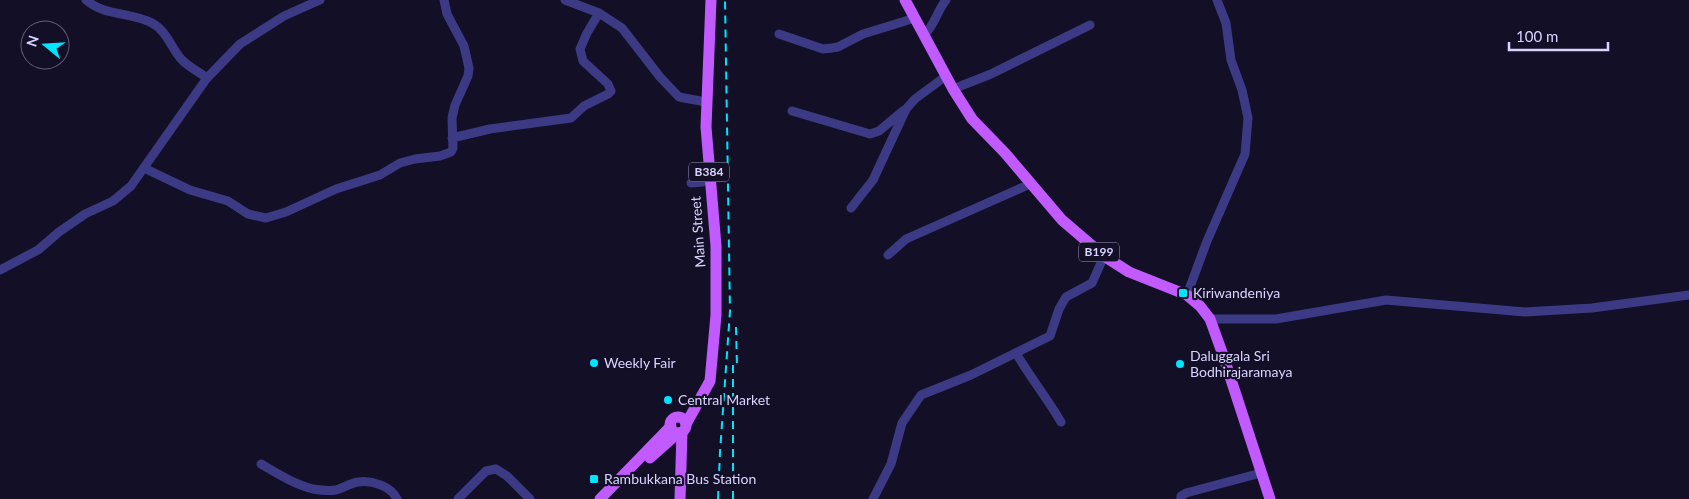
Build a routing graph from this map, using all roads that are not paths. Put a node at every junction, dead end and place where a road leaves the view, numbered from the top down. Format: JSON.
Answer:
{"nodes":[{"id":1,"x":86,"y":0,"type":"edge"},
{"id":2,"x":320,"y":0,"type":"edge"},
{"id":3,"x":444,"y":0,"type":"edge"},
{"id":4,"x":565,"y":0,"type":"edge"},
{"id":5,"x":704,"y":0,"type":"edge"},
{"id":6,"x":711,"y":0,"type":"edge"},
{"id":7,"x":905,"y":0,"type":"edge"},
{"id":8,"x":946,"y":0,"type":"edge"},
{"id":9,"x":1217,"y":0,"type":"edge"},
{"id":10,"x":599,"y":13,"type":"junction"},
{"id":11,"x":915,"y":18,"type":"junction"},
{"id":12,"x":1090,"y":25,"type":"dead end"},
{"id":13,"x":779,"y":34,"type":"dead end"},
{"id":14,"x":924,"y":35,"type":"junction"},
{"id":15,"x":946,"y":76,"type":"junction"},
{"id":16,"x":207,"y":78,"type":"junction"},
{"id":17,"x":953,"y":89,"type":"junction"},
{"id":18,"x":703,"y":101,"type":"junction"},
{"id":19,"x":906,"y":109,"type":"junction"},
{"id":20,"x":792,"y":111,"type":"dead end"},
{"id":21,"x":452,"y":138,"type":"junction"},
{"id":22,"x":144,"y":168,"type":"junction"},
{"id":23,"x":703,"y":182,"type":"junction"},
{"id":24,"x":691,"y":183,"type":"dead end"},
{"id":25,"x":1030,"y":184,"type":"junction"},
{"id":26,"x":851,"y":208,"type":"dead end"},
{"id":27,"x":888,"y":255,"type":"dead end"},
{"id":28,"x":1104,"y":256,"type":"junction"},
{"id":29,"x":0,"y":270,"type":"edge"},
{"id":30,"x":1187,"y":295,"type":"junction"},
{"id":31,"x":1689,"y":295,"type":"edge"},
{"id":32,"x":1210,"y":319,"type":"junction"},
{"id":33,"x":713,"y":343,"type":"junction"},
{"id":34,"x":1016,"y":353,"type":"junction"},
{"id":35,"x":1062,"y":422,"type":"dead end"},
{"id":36,"x":679,"y":426,"type":"junction"},
{"id":37,"x":261,"y":464,"type":"dead end"},
{"id":38,"x":1261,"y":473,"type":"junction"},
{"id":39,"x":397,"y":499,"type":"edge"},
{"id":40,"x":458,"y":499,"type":"edge"},
{"id":41,"x":530,"y":499,"type":"edge"},
{"id":42,"x":600,"y":499,"type":"edge"},
{"id":43,"x":606,"y":499,"type":"edge"},
{"id":44,"x":680,"y":499,"type":"edge"},
{"id":45,"x":873,"y":499,"type":"edge"},
{"id":46,"x":1181,"y":499,"type":"edge"},
{"id":47,"x":1270,"y":499,"type":"edge"}],
"edges":[{"from":1,"to":16,"type":"street"},
{"from":2,"to":16,"type":"street"},
{"from":3,"to":21,"type":"street"},
{"from":4,"to":10,"type":"street"},
{"from":5,"to":18,"type":"main road","name":"Main Street","number":"B384"},
{"from":6,"to":18,"type":"main road","name":"Main Street","number":"B384"},
{"from":7,"to":11,"type":"main road","number":"B199"},
{"from":8,"to":14,"type":"street"},
{"from":9,"to":30,"type":"street"},
{"from":10,"to":18,"type":"street"},
{"from":10,"to":21,"type":"street"},
{"from":11,"to":13,"type":"street"},
{"from":11,"to":14,"type":"main road","number":"B199"},
{"from":12,"to":17,"type":"street"},
{"from":14,"to":15,"type":"main road","number":"B199"},
{"from":15,"to":17,"type":"main road","number":"B199"},
{"from":15,"to":19,"type":"street"},
{"from":16,"to":22,"type":"street"},
{"from":17,"to":25,"type":"main road","number":"B199"},
{"from":18,"to":23,"type":"main road","name":"Main Street","number":"B384"},
{"from":18,"to":33,"type":"main road","name":"Main Street","number":"B384"},
{"from":19,"to":20,"type":"street"},
{"from":19,"to":26,"type":"street"},
{"from":21,"to":22,"type":"street"},
{"from":22,"to":29,"type":"street"},
{"from":23,"to":24,"type":"street"},
{"from":23,"to":33,"type":"main road","name":"Main Street","number":"B384"},
{"from":25,"to":27,"type":"street"},
{"from":25,"to":28,"type":"main road","number":"B199"},
{"from":28,"to":30,"type":"main road","number":"B199"},
{"from":28,"to":34,"type":"street"},
{"from":30,"to":32,"type":"main road","number":"B199"},
{"from":31,"to":32,"type":"street"},
{"from":32,"to":38,"type":"main road","number":"B199"},
{"from":33,"to":36,"type":"main road","name":"Main Street","number":"B384"},
{"from":34,"to":35,"type":"street"},
{"from":34,"to":45,"type":"street"},
{"from":36,"to":42,"type":"main road","name":"Main Street","number":"B384"},
{"from":36,"to":43,"type":"main road","name":"Main Street","number":"B384"},
{"from":36,"to":44,"type":"main road"},
{"from":37,"to":39,"type":"street"},
{"from":38,"to":46,"type":"street"},
{"from":38,"to":47,"type":"main road","number":"B199"},
{"from":40,"to":41,"type":"street"}]}
